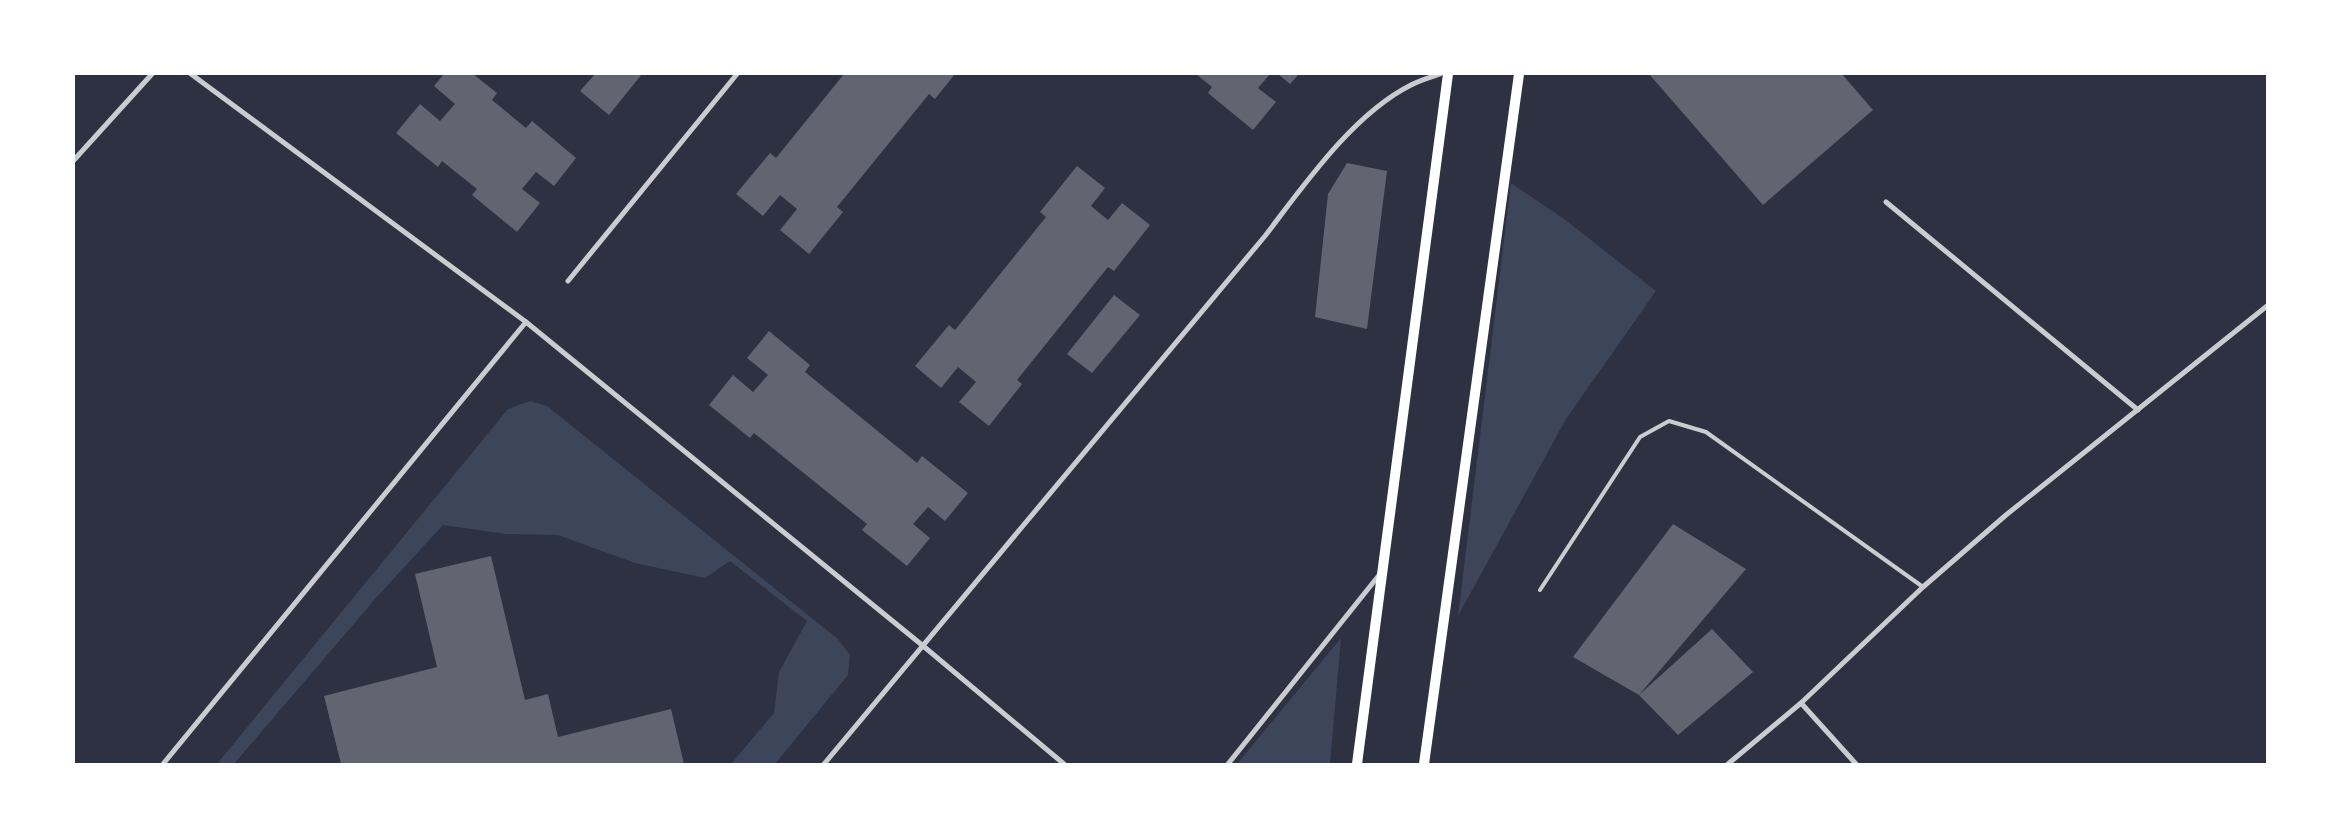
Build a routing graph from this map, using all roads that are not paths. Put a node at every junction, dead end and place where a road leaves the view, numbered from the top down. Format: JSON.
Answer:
{"nodes":[{"id":1,"x":152,"y":74,"type":"edge"},
{"id":2,"x":191,"y":74,"type":"edge"},
{"id":3,"x":737,"y":74,"type":"edge"},
{"id":4,"x":1440,"y":74,"type":"edge"},
{"id":5,"x":1448,"y":74,"type":"edge"},
{"id":6,"x":1519,"y":74,"type":"edge"},
{"id":7,"x":74,"y":160,"type":"edge"},
{"id":8,"x":1886,"y":202,"type":"dead end"},
{"id":9,"x":568,"y":281,"type":"dead end"},
{"id":10,"x":2267,"y":306,"type":"edge"},
{"id":11,"x":526,"y":322,"type":"junction"},
{"id":12,"x":2138,"y":410,"type":"junction"},
{"id":13,"x":1384,"y":570,"type":"junction"},
{"id":14,"x":1923,"y":587,"type":"junction"},
{"id":15,"x":1540,"y":590,"type":"dead end"},
{"id":16,"x":922,"y":645,"type":"junction"},
{"id":17,"x":1801,"y":703,"type":"junction"},
{"id":18,"x":164,"y":764,"type":"edge"},
{"id":19,"x":824,"y":764,"type":"edge"},
{"id":20,"x":1064,"y":764,"type":"edge"},
{"id":21,"x":1228,"y":764,"type":"edge"},
{"id":22,"x":1358,"y":764,"type":"edge"},
{"id":23,"x":1424,"y":764,"type":"edge"},
{"id":24,"x":1728,"y":764,"type":"edge"},
{"id":25,"x":1856,"y":764,"type":"edge"}],
"edges":[{"from":1,"to":7,"type":"street"},
{"from":2,"to":11,"type":"street"},
{"from":3,"to":9,"type":"street"},
{"from":4,"to":16,"type":"street"},
{"from":5,"to":13,"type":"main road"},
{"from":6,"to":23,"type":"main road"},
{"from":8,"to":12,"type":"street"},
{"from":10,"to":12,"type":"street"},
{"from":11,"to":16,"type":"street"},
{"from":11,"to":18,"type":"street"},
{"from":12,"to":14,"type":"street"},
{"from":13,"to":21,"type":"street"},
{"from":13,"to":22,"type":"main road"},
{"from":14,"to":15,"type":"lane"},
{"from":14,"to":17,"type":"street"},
{"from":16,"to":19,"type":"street"},
{"from":16,"to":20,"type":"street"},
{"from":17,"to":24,"type":"street"},
{"from":17,"to":25,"type":"street"}]}
